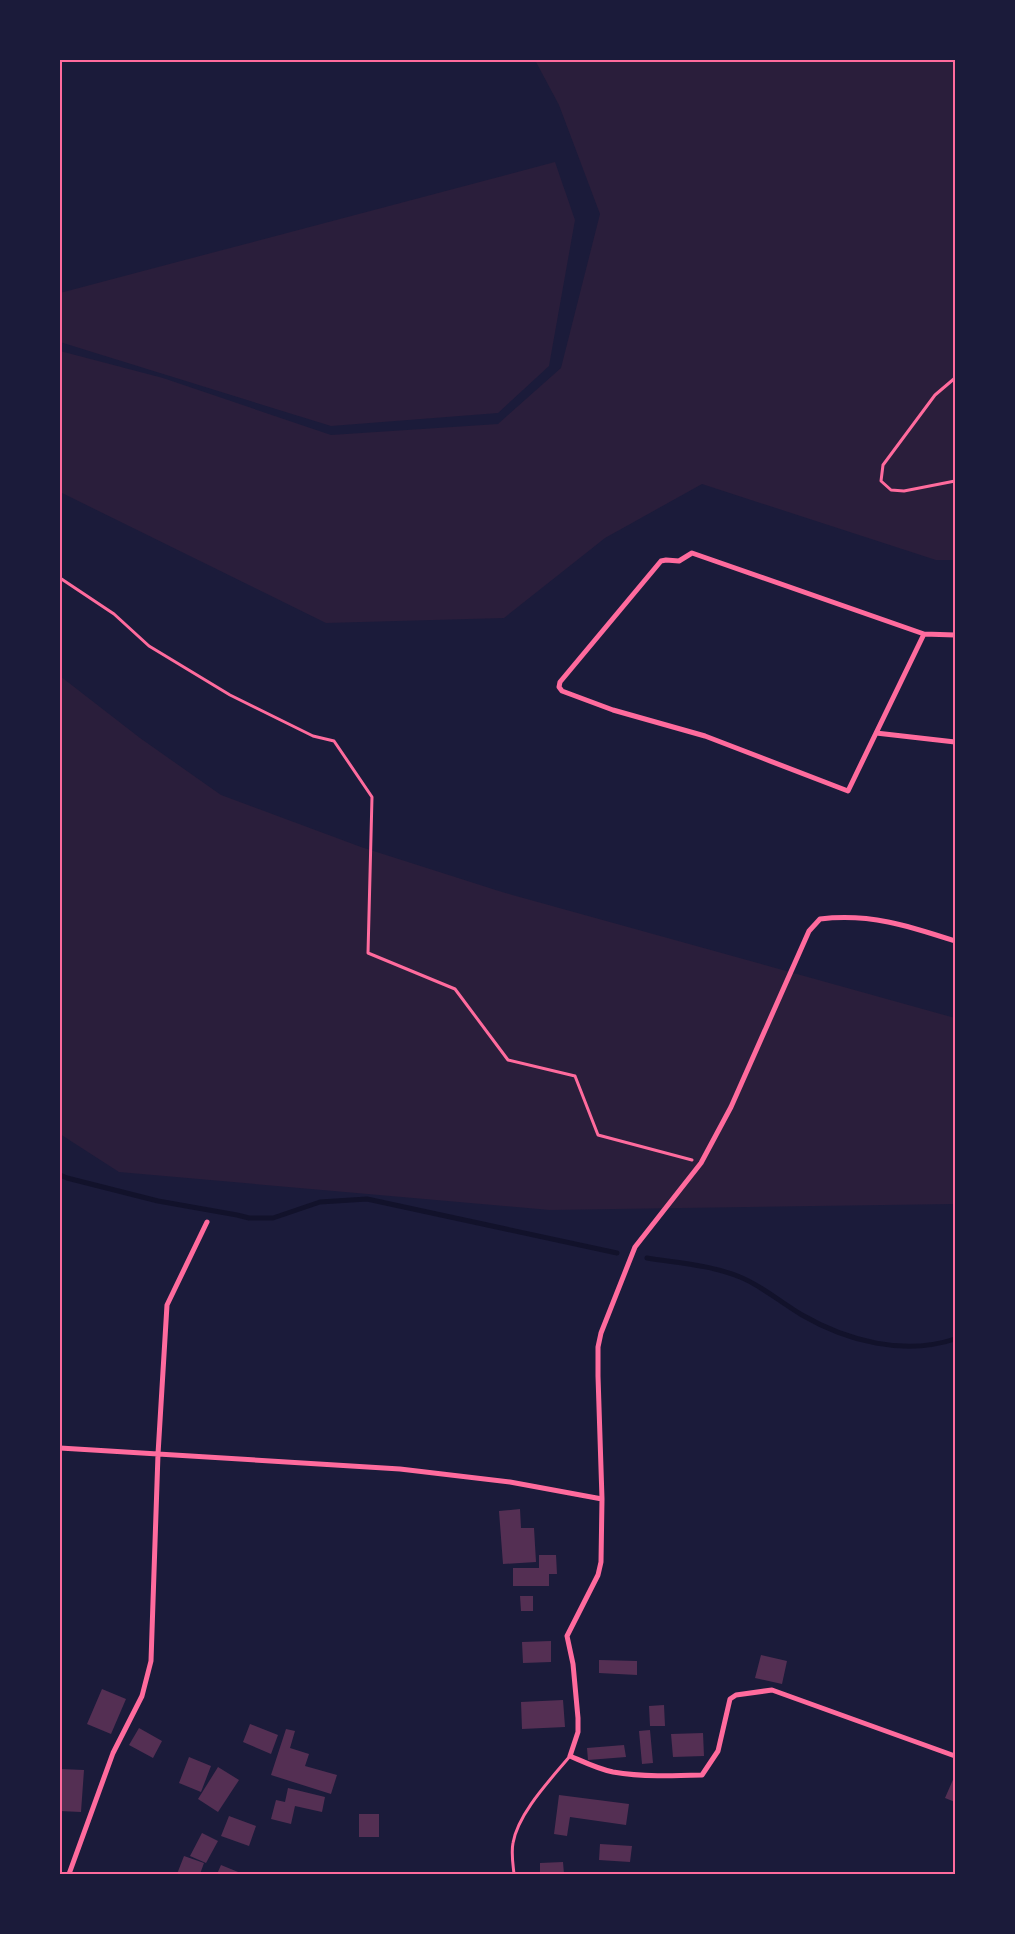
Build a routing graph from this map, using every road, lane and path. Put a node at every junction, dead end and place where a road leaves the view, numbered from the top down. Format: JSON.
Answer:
{"nodes":[{"id":1,"x":955,"y":378,"type":"edge"},
{"id":2,"x":955,"y":481,"type":"edge"},
{"id":3,"x":60,"y":578,"type":"edge"},
{"id":4,"x":924,"y":634,"type":"junction"},
{"id":5,"x":955,"y":635,"type":"edge"},
{"id":6,"x":876,"y":733,"type":"junction"},
{"id":7,"x":955,"y":742,"type":"edge"},
{"id":8,"x":955,"y":941,"type":"edge"},
{"id":9,"x":701,"y":1163,"type":"junction"},
{"id":10,"x":207,"y":1222,"type":"dead end"},
{"id":11,"x":60,"y":1448,"type":"edge"},
{"id":12,"x":158,"y":1454,"type":"junction"},
{"id":13,"x":602,"y":1499,"type":"junction"},
{"id":14,"x":570,"y":1756,"type":"junction"},
{"id":15,"x":955,"y":1756,"type":"edge"},
{"id":16,"x":69,"y":1874,"type":"edge"},
{"id":17,"x":514,"y":1874,"type":"edge"}],
"edges":[{"from":1,"to":2,"type":"path"},
{"from":3,"to":9,"type":"path"},
{"from":4,"to":5,"type":"street"},
{"from":4,"to":6,"type":"street"},
{"from":4,"to":6,"type":"street"},
{"from":6,"to":7,"type":"street"},
{"from":8,"to":9,"type":"street"},
{"from":9,"to":13,"type":"street"},
{"from":10,"to":12,"type":"street"},
{"from":11,"to":12,"type":"street"},
{"from":12,"to":13,"type":"street"},
{"from":12,"to":16,"type":"street"},
{"from":13,"to":14,"type":"street"},
{"from":14,"to":15,"type":"street"},
{"from":14,"to":17,"type":"lane"}]}
